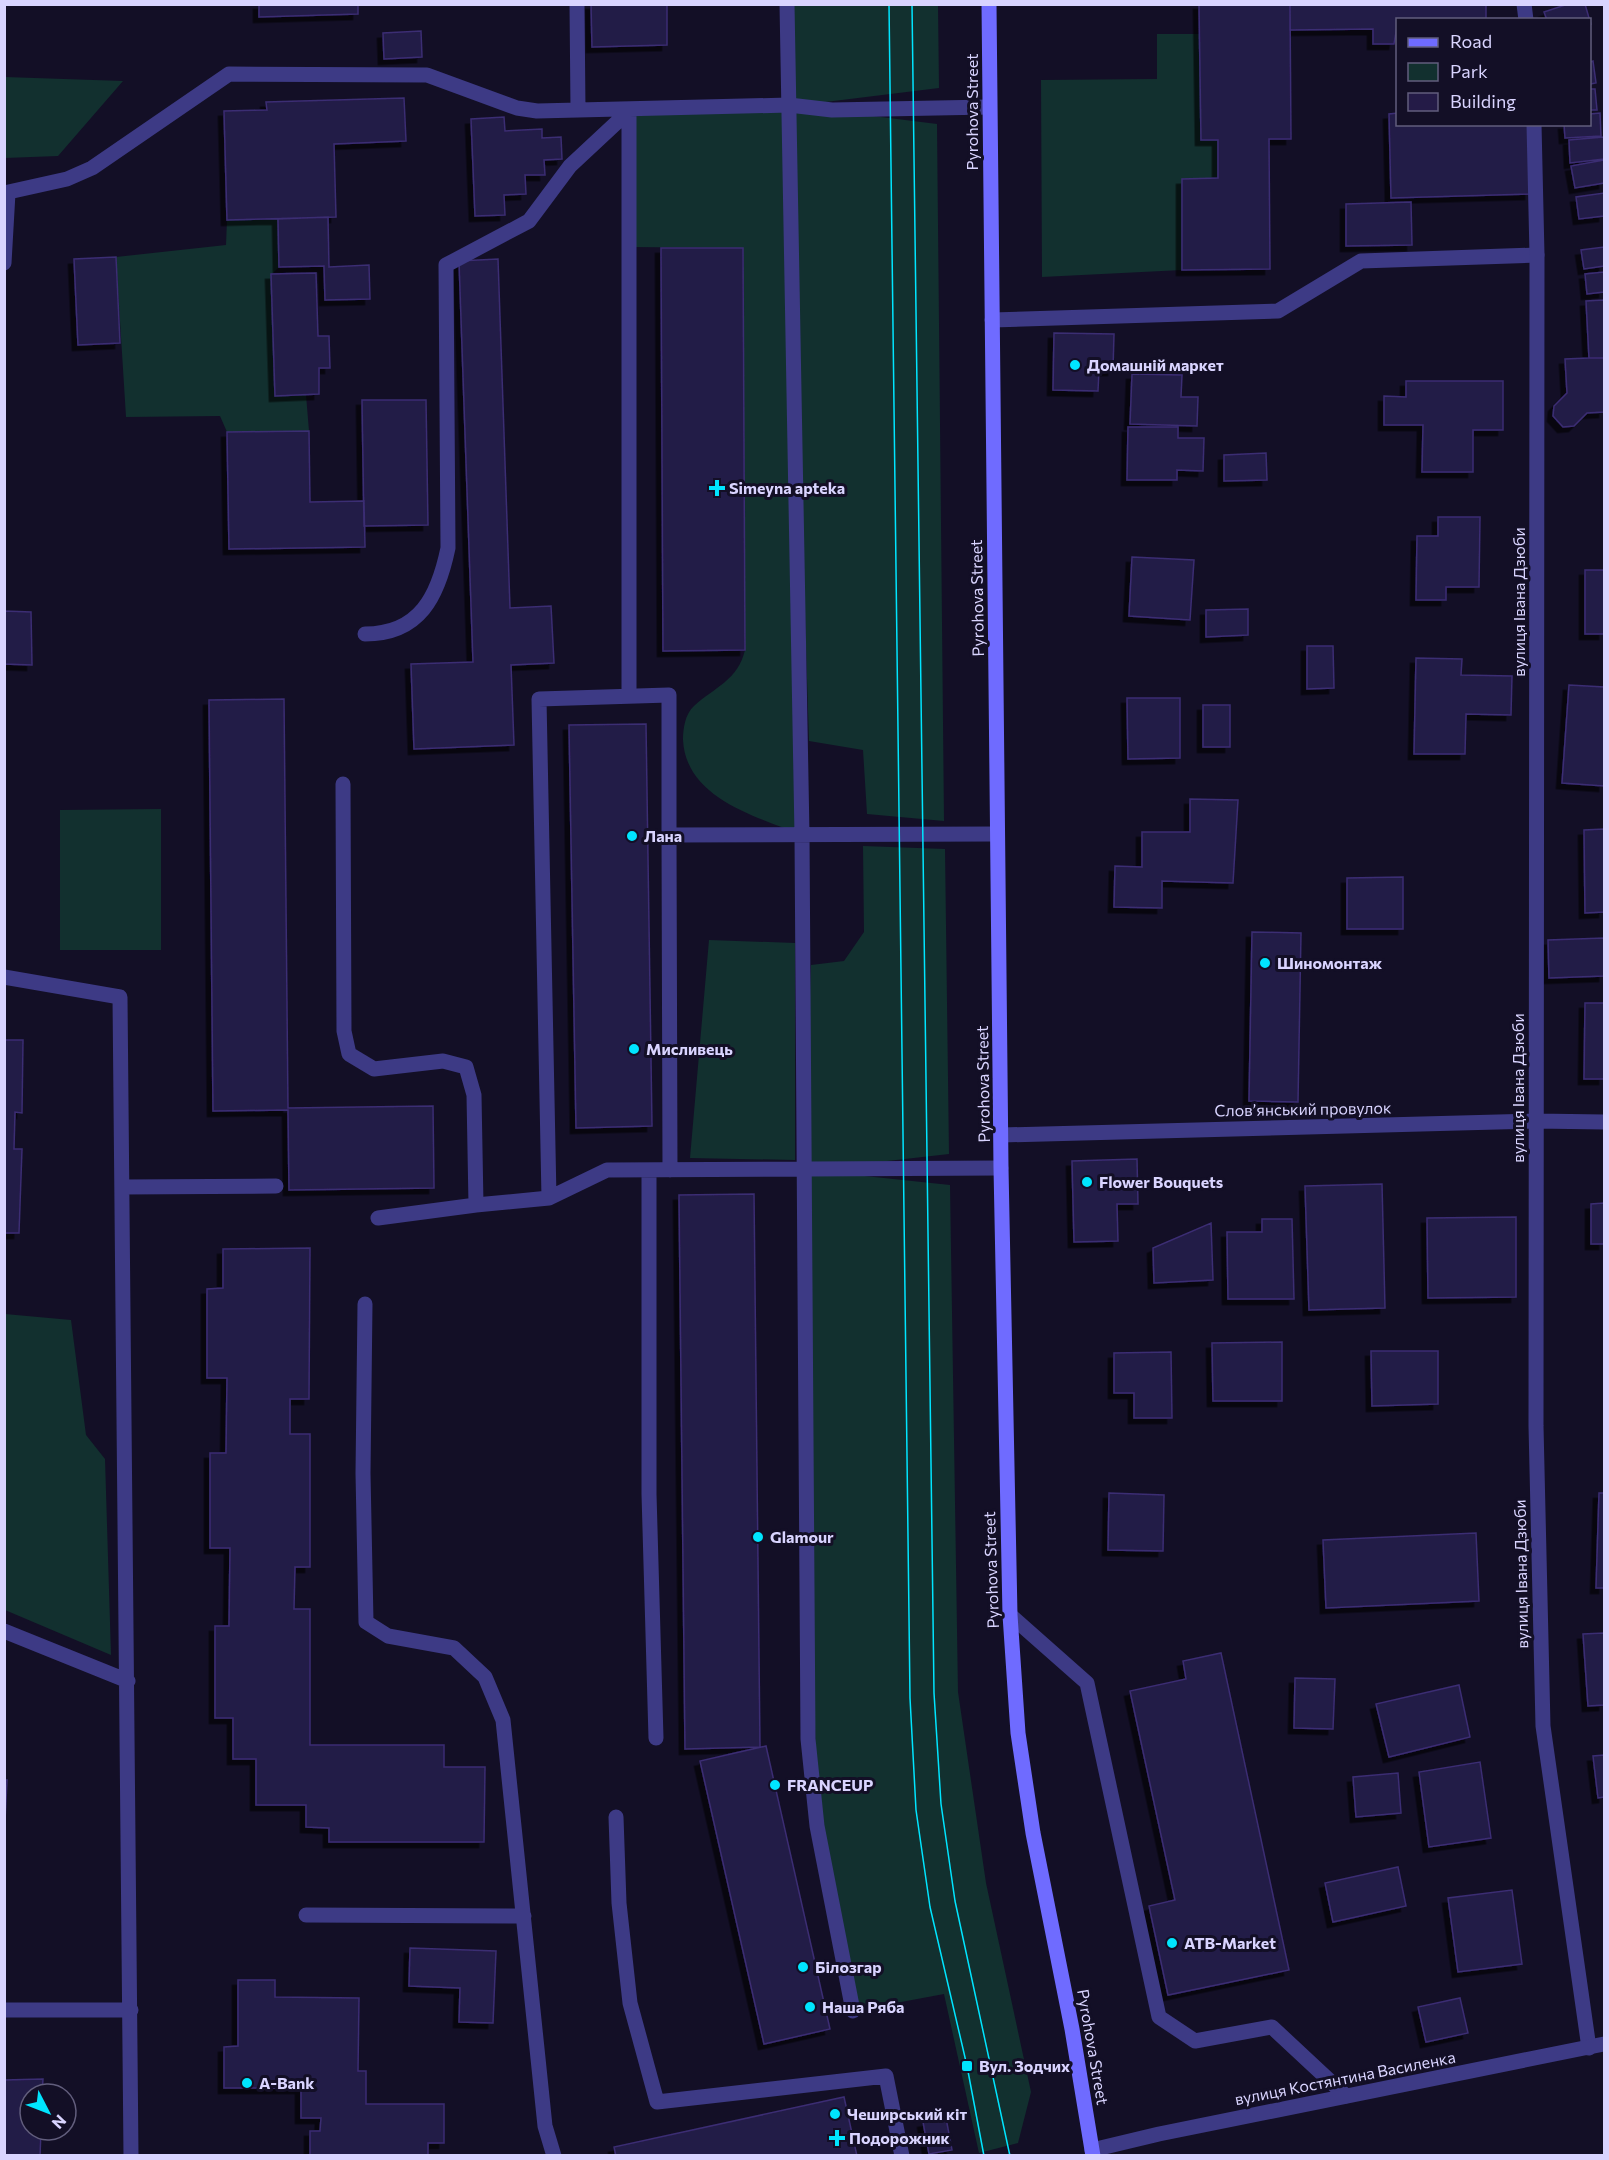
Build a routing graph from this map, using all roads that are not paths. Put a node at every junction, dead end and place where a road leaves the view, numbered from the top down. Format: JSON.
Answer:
{"nodes":[{"id":1,"x":577,"y":4,"type":"edge"},
{"id":2,"x":787,"y":4,"type":"edge"},
{"id":3,"x":989,"y":4,"type":"edge"},
{"id":4,"x":789,"y":105,"type":"junction"},
{"id":5,"x":989,"y":107,"type":"junction"},
{"id":6,"x":578,"y":110,"type":"junction"},
{"id":7,"x":628,"y":111,"type":"junction"},
{"id":8,"x":1534,"y":126,"type":"edge"},
{"id":9,"x":6,"y":193,"type":"edge"},
{"id":10,"x":1538,"y":255,"type":"junction"},
{"id":11,"x":4,"y":263,"type":"edge"},
{"id":12,"x":992,"y":320,"type":"junction"},
{"id":13,"x":365,"y":634,"type":"dead end"},
{"id":14,"x":630,"y":696,"type":"junction"},
{"id":15,"x":343,"y":784,"type":"dead end"},
{"id":16,"x":998,"y":834,"type":"junction"},
{"id":17,"x":669,"y":835,"type":"junction"},
{"id":18,"x":802,"y":835,"type":"junction"},
{"id":19,"x":4,"y":977,"type":"edge"},
{"id":20,"x":1536,"y":1121,"type":"junction"},
{"id":21,"x":1605,"y":1122,"type":"edge"},
{"id":22,"x":1002,"y":1135,"type":"junction"},
{"id":23,"x":1001,"y":1168,"type":"junction"},
{"id":24,"x":649,"y":1170,"type":"junction"},
{"id":25,"x":670,"y":1170,"type":"junction"},
{"id":26,"x":804,"y":1170,"type":"junction"},
{"id":27,"x":276,"y":1186,"type":"dead end"},
{"id":28,"x":122,"y":1187,"type":"junction"},
{"id":29,"x":549,"y":1198,"type":"junction"},
{"id":30,"x":476,"y":1205,"type":"junction"},
{"id":31,"x":378,"y":1218,"type":"dead end"},
{"id":32,"x":365,"y":1304,"type":"dead end"},
{"id":33,"x":1010,"y":1615,"type":"junction"},
{"id":34,"x":4,"y":1631,"type":"edge"},
{"id":35,"x":128,"y":1682,"type":"junction"},
{"id":36,"x":656,"y":1738,"type":"dead end"},
{"id":37,"x":616,"y":1817,"type":"dead end"},
{"id":38,"x":306,"y":1915,"type":"dead end"},
{"id":39,"x":524,"y":1916,"type":"junction"},
{"id":40,"x":4,"y":2010,"type":"edge"},
{"id":41,"x":131,"y":2010,"type":"junction"},
{"id":42,"x":853,"y":2011,"type":"dead end"},
{"id":43,"x":1604,"y":2044,"type":"edge"},
{"id":44,"x":1589,"y":2048,"type":"junction"},
{"id":45,"x":1346,"y":2096,"type":"junction"},
{"id":46,"x":1091,"y":2154,"type":"edge"},
{"id":47,"x":130,"y":2156,"type":"edge"},
{"id":48,"x":554,"y":2156,"type":"edge"},
{"id":49,"x":902,"y":2156,"type":"edge"}],
"edges":[{"from":1,"to":6,"type":"street"},
{"from":2,"to":4,"type":"street"},
{"from":3,"to":5,"type":"main road","name":"Pyrohova Street"},
{"from":4,"to":5,"type":"street"},
{"from":4,"to":7,"type":"street"},
{"from":4,"to":18,"type":"street"},
{"from":5,"to":12,"type":"main road","name":"Pyrohova Street"},
{"from":6,"to":7,"type":"street"},
{"from":6,"to":9,"type":"street"},
{"from":7,"to":13,"type":"street"},
{"from":7,"to":14,"type":"street"},
{"from":8,"to":10,"type":"street","name":"вулиця Івана Дзюби"},
{"from":9,"to":11,"type":"street"},
{"from":10,"to":12,"type":"street"},
{"from":10,"to":20,"type":"street","name":"вулиця Івана Дзюби"},
{"from":12,"to":16,"type":"main road","name":"Pyrohova Street"},
{"from":14,"to":17,"type":"street"},
{"from":14,"to":29,"type":"street"},
{"from":15,"to":30,"type":"street"},
{"from":16,"to":18,"type":"street"},
{"from":16,"to":22,"type":"main road","name":"Pyrohova Street"},
{"from":17,"to":18,"type":"street"},
{"from":17,"to":25,"type":"street"},
{"from":18,"to":26,"type":"street"},
{"from":19,"to":28,"type":"street"},
{"from":20,"to":21,"type":"street","name":"Словʼянський провулок"},
{"from":20,"to":22,"type":"street","name":"Словʼянський провулок"},
{"from":20,"to":44,"type":"street","name":"вулиця Івана Дзюби"},
{"from":22,"to":23,"type":"main road","name":"Pyrohova Street"},
{"from":23,"to":26,"type":"street"},
{"from":23,"to":33,"type":"main road","name":"Pyrohova Street"},
{"from":24,"to":25,"type":"street"},
{"from":24,"to":29,"type":"street"},
{"from":24,"to":36,"type":"street"},
{"from":25,"to":26,"type":"street"},
{"from":26,"to":42,"type":"street"},
{"from":27,"to":28,"type":"street"},
{"from":28,"to":35,"type":"street"},
{"from":29,"to":30,"type":"street"},
{"from":30,"to":31,"type":"street"},
{"from":32,"to":39,"type":"street"},
{"from":33,"to":45,"type":"street"},
{"from":33,"to":46,"type":"main road","name":"Pyrohova Street"},
{"from":34,"to":35,"type":"street"},
{"from":35,"to":41,"type":"street"},
{"from":37,"to":49,"type":"street"},
{"from":38,"to":39,"type":"street"},
{"from":39,"to":48,"type":"street"},
{"from":40,"to":41,"type":"street"},
{"from":41,"to":47,"type":"street"},
{"from":43,"to":44,"type":"street","name":"вулиця Костянтина Василенка"},
{"from":44,"to":45,"type":"street","name":"вулиця Костянтина Василенка"},
{"from":45,"to":46,"type":"street","name":"вулиця Костянтина Василенка"}]}
